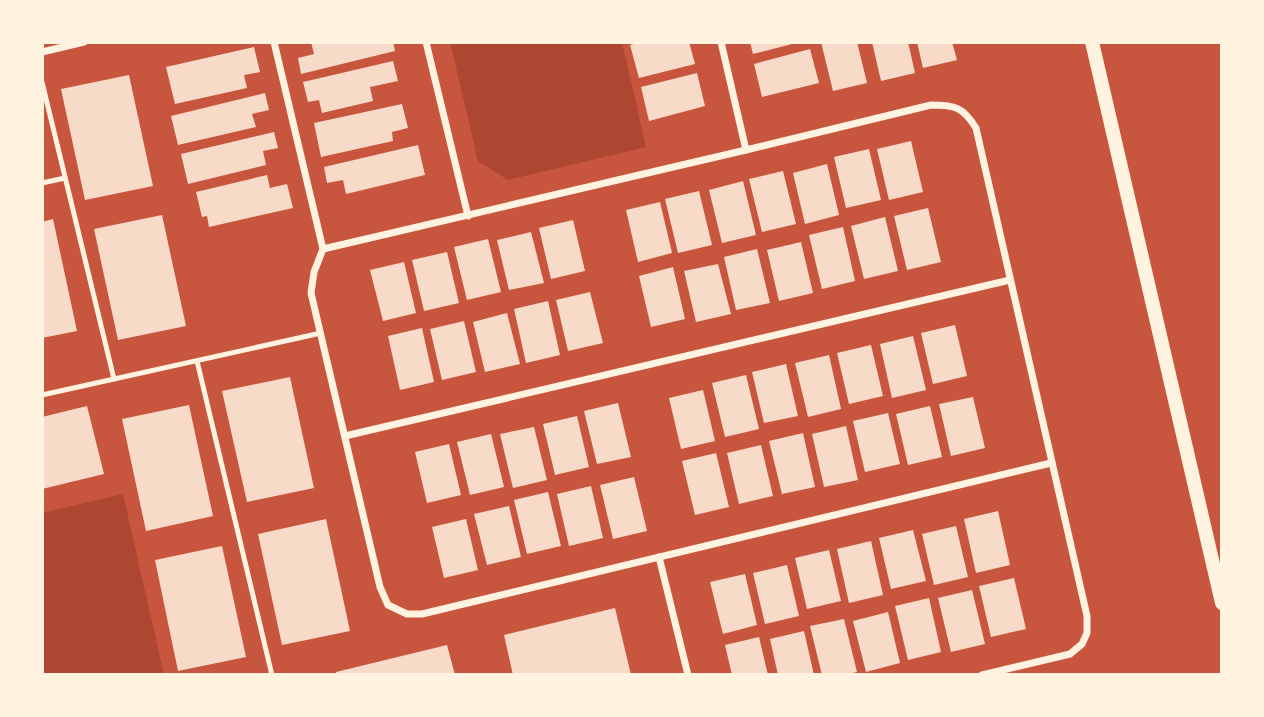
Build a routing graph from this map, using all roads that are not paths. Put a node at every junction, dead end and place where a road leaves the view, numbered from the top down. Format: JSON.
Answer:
{"nodes":[{"id":1,"x":84,"y":42,"type":"edge"},
{"id":2,"x":274,"y":42,"type":"edge"},
{"id":3,"x":426,"y":42,"type":"edge"},
{"id":4,"x":721,"y":42,"type":"edge"},
{"id":5,"x":1092,"y":42,"type":"edge"},
{"id":6,"x":42,"y":52,"type":"edge"},
{"id":7,"x":42,"y":82,"type":"edge"},
{"id":8,"x":746,"y":150,"type":"junction"},
{"id":9,"x":65,"y":177,"type":"junction"},
{"id":10,"x":42,"y":183,"type":"edge"},
{"id":11,"x":468,"y":216,"type":"junction"},
{"id":12,"x":323,"y":249,"type":"junction"},
{"id":13,"x":1010,"y":279,"type":"junction"},
{"id":14,"x":321,"y":332,"type":"junction"},
{"id":15,"x":197,"y":361,"type":"junction"},
{"id":16,"x":114,"y":379,"type":"junction"},
{"id":17,"x":42,"y":395,"type":"edge"},
{"id":18,"x":345,"y":436,"type":"junction"},
{"id":19,"x":1051,"y":463,"type":"junction"},
{"id":20,"x":659,"y":557,"type":"junction"},
{"id":21,"x":1222,"y":603,"type":"edge"},
{"id":22,"x":272,"y":675,"type":"edge"},
{"id":23,"x":688,"y":675,"type":"edge"},
{"id":24,"x":982,"y":675,"type":"edge"}],
"edges":[{"from":1,"to":6,"type":"street"},
{"from":2,"to":12,"type":"street"},
{"from":3,"to":11,"type":"street"},
{"from":4,"to":8,"type":"street"},
{"from":5,"to":21,"type":"main road"},
{"from":7,"to":9,"type":"lane"},
{"from":8,"to":11,"type":"street"},
{"from":8,"to":13,"type":"street"},
{"from":9,"to":10,"type":"lane"},
{"from":9,"to":16,"type":"lane"},
{"from":11,"to":12,"type":"street"},
{"from":12,"to":14,"type":"street"},
{"from":13,"to":18,"type":"street"},
{"from":13,"to":19,"type":"street"},
{"from":14,"to":15,"type":"lane"},
{"from":14,"to":18,"type":"street"},
{"from":15,"to":16,"type":"lane"},
{"from":15,"to":22,"type":"lane"},
{"from":16,"to":17,"type":"lane"},
{"from":18,"to":20,"type":"street"},
{"from":19,"to":20,"type":"street"},
{"from":19,"to":24,"type":"street"},
{"from":20,"to":23,"type":"street"}]}
